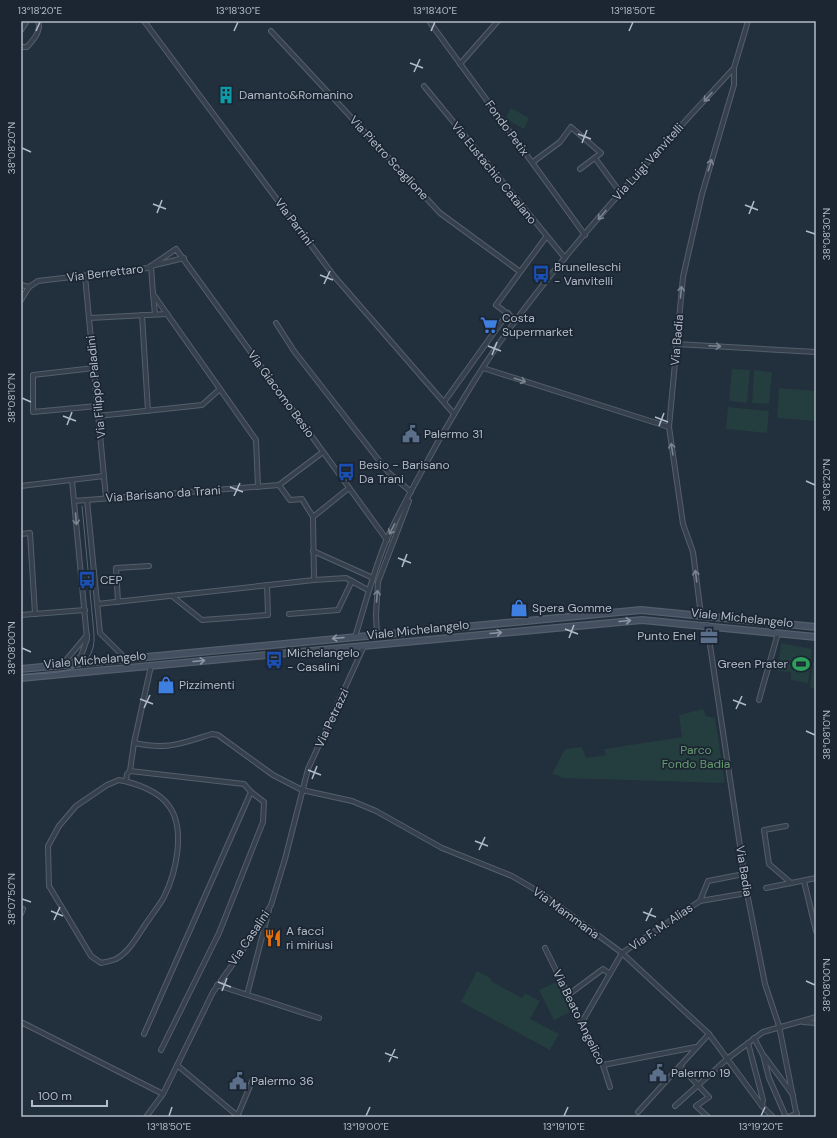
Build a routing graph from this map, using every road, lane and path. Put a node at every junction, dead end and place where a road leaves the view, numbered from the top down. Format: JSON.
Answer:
{"nodes":[{"id":1,"x":27,"y":21,"type":"edge"},
{"id":2,"x":38,"y":21,"type":"edge"},
{"id":3,"x":144,"y":21,"type":"edge"},
{"id":4,"x":429,"y":21,"type":"edge"},
{"id":5,"x":498,"y":21,"type":"edge"},
{"id":6,"x":748,"y":21,"type":"edge"},
{"id":7,"x":21,"y":30,"type":"edge"},
{"id":8,"x":271,"y":31,"type":"dead end"},
{"id":9,"x":21,"y":47,"type":"edge"},
{"id":10,"x":460,"y":64,"type":"junction"},
{"id":11,"x":734,"y":68,"type":"junction"},
{"id":12,"x":424,"y":86,"type":"dead end"},
{"id":13,"x":595,"y":158,"type":"junction"},
{"id":14,"x":533,"y":162,"type":"junction"},
{"id":15,"x":580,"y":169,"type":"dead end"},
{"id":16,"x":620,"y":192,"type":"junction"},
{"id":17,"x":585,"y":235,"type":"junction"},
{"id":18,"x":546,"y":236,"type":"junction"},
{"id":19,"x":176,"y":249,"type":"joint"},
{"id":20,"x":184,"y":258,"type":"junction"},
{"id":21,"x":565,"y":258,"type":"junction"},
{"id":22,"x":151,"y":266,"type":"junction"},
{"id":23,"x":519,"y":271,"type":"junction"},
{"id":24,"x":85,"y":276,"type":"junction"},
{"id":25,"x":21,"y":285,"type":"edge"},
{"id":26,"x":29,"y":287,"type":"junction"},
{"id":27,"x":153,"y":294,"type":"junction"},
{"id":28,"x":21,"y":300,"type":"edge"},
{"id":29,"x":508,"y":313,"type":"junction"},
{"id":30,"x":155,"y":314,"type":"junction"},
{"id":31,"x":167,"y":314,"type":"junction"},
{"id":32,"x":142,"y":315,"type":"junction"},
{"id":33,"x":89,"y":318,"type":"junction"},
{"id":34,"x":516,"y":320,"type":"junction"},
{"id":35,"x":276,"y":323,"type":"dead end"},
{"id":36,"x":676,"y":344,"type":"junction"},
{"id":37,"x":816,"y":352,"type":"edge"},
{"id":38,"x":94,"y":368,"type":"junction"},
{"id":39,"x":483,"y":368,"type":"junction"},
{"id":40,"x":220,"y":389,"type":"junction"},
{"id":41,"x":444,"y":402,"type":"junction"},
{"id":42,"x":97,"y":406,"type":"junction"},
{"id":43,"x":148,"y":411,"type":"junction"},
{"id":44,"x":454,"y":414,"type":"junction"},
{"id":45,"x":98,"y":416,"type":"junction"},
{"id":46,"x":669,"y":427,"type":"junction"},
{"id":47,"x":323,"y":452,"type":"junction"},
{"id":48,"x":104,"y":476,"type":"junction"},
{"id":49,"x":72,"y":480,"type":"junction"},
{"id":50,"x":21,"y":486,"type":"edge"},
{"id":51,"x":279,"y":486,"type":"junction"},
{"id":52,"x":258,"y":487,"type":"junction"},
{"id":53,"x":349,"y":488,"type":"junction"},
{"id":54,"x":411,"y":492,"type":"junction"},
{"id":55,"x":106,"y":498,"type":"junction"},
{"id":56,"x":87,"y":500,"type":"junction"},
{"id":57,"x":74,"y":501,"type":"junction"},
{"id":58,"x":313,"y":517,"type":"junction"},
{"id":59,"x":21,"y":534,"type":"edge"},
{"id":60,"x":387,"y":540,"type":"junction"},
{"id":61,"x":313,"y":551,"type":"junction"},
{"id":62,"x":149,"y":566,"type":"dead end"},
{"id":63,"x":371,"y":577,"type":"junction"},
{"id":64,"x":314,"y":580,"type":"junction"},
{"id":65,"x":352,"y":581,"type":"junction"},
{"id":66,"x":267,"y":585,"type":"junction"},
{"id":67,"x":368,"y":590,"type":"junction"},
{"id":68,"x":172,"y":596,"type":"junction"},
{"id":69,"x":118,"y":602,"type":"junction"},
{"id":70,"x":97,"y":604,"type":"junction"},
{"id":71,"x":85,"y":610,"type":"junction"},
{"id":72,"x":35,"y":614,"type":"junction"},
{"id":73,"x":289,"y":614,"type":"dead end"},
{"id":74,"x":21,"y":615,"type":"edge"},
{"id":75,"x":701,"y":615,"type":"junction"},
{"id":76,"x":477,"y":625,"type":"junction"},
{"id":77,"x":707,"y":625,"type":"junction"},
{"id":78,"x":816,"y":627,"type":"edge"},
{"id":79,"x":778,"y":633,"type":"junction"},
{"id":80,"x":87,"y":635,"type":"junction"},
{"id":81,"x":377,"y":635,"type":"junction"},
{"id":82,"x":478,"y":635,"type":"junction"},
{"id":83,"x":355,"y":637,"type":"junction"},
{"id":84,"x":816,"y":637,"type":"edge"},
{"id":85,"x":364,"y":646,"type":"junction"},
{"id":86,"x":182,"y":653,"type":"junction"},
{"id":87,"x":125,"y":658,"type":"junction"},
{"id":88,"x":182,"y":663,"type":"junction"},
{"id":89,"x":65,"y":664,"type":"junction"},
{"id":90,"x":151,"y":666,"type":"junction"},
{"id":91,"x":21,"y":669,"type":"edge"},
{"id":92,"x":21,"y":678,"type":"edge"},
{"id":93,"x":759,"y":700,"type":"dead end"},
{"id":94,"x":134,"y":743,"type":"junction"},
{"id":95,"x":130,"y":771,"type":"junction"},
{"id":96,"x":126,"y":782,"type":"junction"},
{"id":97,"x":302,"y":790,"type":"junction"},
{"id":98,"x":251,"y":792,"type":"junction"},
{"id":99,"x":786,"y":826,"type":"dead end"},
{"id":100,"x":744,"y":874,"type":"junction"},
{"id":101,"x":816,"y":878,"type":"edge"},
{"id":102,"x":804,"y":881,"type":"junction"},
{"id":103,"x":791,"y":883,"type":"junction"},
{"id":104,"x":766,"y":888,"type":"dead end"},
{"id":105,"x":747,"y":893,"type":"junction"},
{"id":106,"x":700,"y":901,"type":"junction"},
{"id":107,"x":271,"y":905,"type":"junction"},
{"id":108,"x":816,"y":931,"type":"edge"},
{"id":109,"x":545,"y":948,"type":"dead end"},
{"id":110,"x":622,"y":953,"type":"junction"},
{"id":111,"x":610,"y":974,"type":"junction"},
{"id":112,"x":217,"y":984,"type":"junction"},
{"id":113,"x":248,"y":991,"type":"dead end"},
{"id":114,"x":568,"y":995,"type":"junction"},
{"id":115,"x":816,"y":1017,"type":"edge"},
{"id":116,"x":319,"y":1018,"type":"dead end"},
{"id":117,"x":800,"y":1021,"type":"junction"},
{"id":118,"x":21,"y":1022,"type":"edge"},
{"id":119,"x":582,"y":1022,"type":"junction"},
{"id":120,"x":816,"y":1023,"type":"edge"},
{"id":121,"x":778,"y":1026,"type":"junction"},
{"id":122,"x":144,"y":1034,"type":"dead end"},
{"id":123,"x":709,"y":1034,"type":"junction"},
{"id":124,"x":754,"y":1038,"type":"junction"},
{"id":125,"x":748,"y":1043,"type":"junction"},
{"id":126,"x":697,"y":1047,"type":"junction"},
{"id":127,"x":161,"y":1050,"type":"dead end"},
{"id":128,"x":763,"y":1055,"type":"junction"},
{"id":129,"x":727,"y":1059,"type":"junction"},
{"id":130,"x":178,"y":1065,"type":"junction"},
{"id":131,"x":603,"y":1065,"type":"junction"},
{"id":132,"x":680,"y":1066,"type":"junction"},
{"id":133,"x":253,"y":1079,"type":"dead end"},
{"id":134,"x":698,"y":1084,"type":"junction"},
{"id":135,"x":610,"y":1087,"type":"dead end"},
{"id":136,"x":163,"y":1094,"type":"junction"},
{"id":137,"x":793,"y":1096,"type":"junction"},
{"id":138,"x":675,"y":1106,"type":"dead end"},
{"id":139,"x":762,"y":1106,"type":"junction"},
{"id":140,"x":638,"y":1112,"type":"dead end"},
{"id":141,"x":797,"y":1115,"type":"edge"},
{"id":142,"x":146,"y":1117,"type":"edge"},
{"id":143,"x":238,"y":1117,"type":"edge"},
{"id":144,"x":708,"y":1117,"type":"edge"},
{"id":145,"x":773,"y":1117,"type":"edge"},
{"id":146,"x":788,"y":1117,"type":"edge"}],
"edges":[{"from":1,"to":7,"type":"street"},
{"from":2,"to":9,"type":"street"},
{"from":3,"to":41,"type":"street","name":"Via Parrini"},
{"from":4,"to":10,"type":"street","name":"Fondo Petix"},
{"from":5,"to":10,"type":"street"},
{"from":6,"to":11,"type":"street"},
{"from":8,"to":23,"type":"street","name":"Via Pietro Scaglione"},
{"from":10,"to":14,"type":"street","name":"Fondo Petix"},
{"from":11,"to":16,"type":"street","name":"Via Luigi Vanvitelli","one_way":true},
{"from":36,"to":11,"type":"street","name":"Via Badia","one_way":true},
{"from":12,"to":18,"type":"street","name":"Via Eustachio Catalano"},
{"from":13,"to":14,"type":"street"},
{"from":13,"to":15,"type":"street"},
{"from":13,"to":16,"type":"street"},
{"from":14,"to":17,"type":"street","name":"Fondo Petix"},
{"from":16,"to":17,"type":"street","name":"Via Luigi Vanvitelli","one_way":true},
{"from":17,"to":21,"type":"street","name":"Via Luigi Vanvitelli"},
{"from":18,"to":21,"type":"street","name":"Via Eustachio Catalano"},
{"from":18,"to":23,"type":"street"},
{"from":19,"to":20,"type":"street","name":"Via Giacomo Besio"},
{"from":19,"to":22,"type":"street","name":"Via Berrettaro"},
{"from":20,"to":22,"type":"street"},
{"from":20,"to":47,"type":"street","name":"Via Giacomo Besio"},
{"from":21,"to":34,"type":"street","name":"Via Luigi Vanvitelli"},
{"from":22,"to":24,"type":"street","name":"Via Berrettaro"},
{"from":22,"to":27,"type":"street"},
{"from":23,"to":29,"type":"street"},
{"from":24,"to":26,"type":"street","name":"Via Berrettaro"},
{"from":24,"to":33,"type":"street","name":"Via Filippo Paladini"},
{"from":25,"to":26,"type":"street"},
{"from":26,"to":28,"type":"street"},
{"from":27,"to":30,"type":"street"},
{"from":27,"to":31,"type":"street"},
{"from":29,"to":34,"type":"street"},
{"from":29,"to":41,"type":"street"},
{"from":30,"to":31,"type":"street"},
{"from":30,"to":32,"type":"street"},
{"from":31,"to":40,"type":"street"},
{"from":32,"to":33,"type":"street"},
{"from":32,"to":43,"type":"street"},
{"from":33,"to":38,"type":"street","name":"Via Filippo Paladini"},
{"from":34,"to":39,"type":"street","name":"Via Luigi Vanvitelli"},
{"from":35,"to":54,"type":"street"},
{"from":36,"to":37,"type":"street","one_way":true},
{"from":36,"to":46,"type":"street","name":"Via Badia"},
{"from":38,"to":42,"type":"street","name":"Via Filippo Paladini"},
{"from":38,"to":42,"type":"street"},
{"from":39,"to":44,"type":"street","name":"Via Luigi Vanvitelli"},
{"from":39,"to":46,"type":"street","one_way":true},
{"from":40,"to":43,"type":"street"},
{"from":40,"to":52,"type":"street"},
{"from":41,"to":44,"type":"street","name":"Via Parrini"},
{"from":42,"to":45,"type":"street","name":"Via Filippo Paladini"},
{"from":43,"to":45,"type":"street"},
{"from":44,"to":54,"type":"street","name":"Via Luigi Vanvitelli"},
{"from":45,"to":48,"type":"street","name":"Via Filippo Paladini"},
{"from":75,"to":46,"type":"street","name":"Via Badia","one_way":true},
{"from":47,"to":51,"type":"street"},
{"from":47,"to":53,"type":"street","name":"Via Giacomo Besio"},
{"from":48,"to":49,"type":"street"},
{"from":48,"to":55,"type":"street","name":"Via Filippo Paladini"},
{"from":49,"to":50,"type":"street"},
{"from":49,"to":57,"type":"street"},
{"from":51,"to":52,"type":"street","name":"Via Barisano da Trani"},
{"from":51,"to":58,"type":"street"},
{"from":52,"to":55,"type":"street","name":"Via Barisano da Trani"},
{"from":53,"to":58,"type":"street"},
{"from":53,"to":60,"type":"street","name":"Via Giacomo Besio"},
{"from":54,"to":60,"type":"street","one_way":true},
{"from":81,"to":54,"type":"street","one_way":true},
{"from":55,"to":56,"type":"street","name":"Via Barisano da Trani"},
{"from":56,"to":57,"type":"street","name":"Via Barisano da Trani"},
{"from":56,"to":70,"type":"street"},
{"from":57,"to":71,"type":"street","one_way":true},
{"from":58,"to":61,"type":"street"},
{"from":59,"to":72,"type":"street"},
{"from":60,"to":63,"type":"street"},
{"from":61,"to":63,"type":"street"},
{"from":61,"to":64,"type":"street"},
{"from":62,"to":69,"type":"street"},
{"from":63,"to":67,"type":"street"},
{"from":64,"to":65,"type":"street"},
{"from":64,"to":66,"type":"street"},
{"from":65,"to":67,"type":"street"},
{"from":65,"to":73,"type":"street"},
{"from":66,"to":68,"type":"street"},
{"from":66,"to":68,"type":"street"},
{"from":67,"to":83,"type":"street"},
{"from":68,"to":69,"type":"street"},
{"from":69,"to":70,"type":"street"},
{"from":70,"to":87,"type":"street"},
{"from":71,"to":72,"type":"street"},
{"from":71,"to":80,"type":"street"},
{"from":72,"to":74,"type":"street"},
{"from":75,"to":76,"type":"street","name":"Viale Michelangelo"},
{"from":75,"to":78,"type":"street","name":"Viale Michelangelo"},
{"from":76,"to":81,"type":"street","name":"Viale Michelangelo"},
{"from":76,"to":82,"type":"street"},
{"from":77,"to":79,"type":"street","name":"Viale Michelangelo"},
{"from":82,"to":77,"type":"street","name":"Viale Michelangelo","one_way":true},
{"from":77,"to":100,"type":"street","name":"Via Badia"},
{"from":79,"to":84,"type":"street","name":"Viale Michelangelo"},
{"from":79,"to":93,"type":"street"},
{"from":80,"to":89,"type":"street"},
{"from":80,"to":89,"type":"street"},
{"from":81,"to":83,"type":"street","name":"Viale Michelangelo"},
{"from":82,"to":85,"type":"street","name":"Viale Michelangelo"},
{"from":83,"to":86,"type":"street","name":"Viale Michelangelo","one_way":true},
{"from":88,"to":85,"type":"street","name":"Viale Michelangelo","one_way":true},
{"from":85,"to":97,"type":"street","name":"Via Petrazzi"},
{"from":86,"to":87,"type":"street","name":"Viale Michelangelo"},
{"from":86,"to":88,"type":"street"},
{"from":87,"to":89,"type":"street","name":"Viale Michelangelo"},
{"from":88,"to":90,"type":"street","name":"Viale Michelangelo"},
{"from":89,"to":91,"type":"street","name":"Viale Michelangelo"},
{"from":90,"to":92,"type":"street","name":"Viale Michelangelo"},
{"from":90,"to":94,"type":"street"},
{"from":94,"to":95,"type":"street"},
{"from":94,"to":97,"type":"street","name":"Via Mammana"},
{"from":95,"to":96,"type":"street"},
{"from":95,"to":98,"type":"street"},
{"from":96,"to":96,"type":"street"},
{"from":97,"to":107,"type":"street","name":"Via Casalini"},
{"from":97,"to":110,"type":"street","name":"Via Mammana"},
{"from":98,"to":122,"type":"street"},
{"from":98,"to":127,"type":"street"},
{"from":99,"to":103,"type":"street"},
{"from":100,"to":105,"type":"street","name":"Via Badia"},
{"from":100,"to":106,"type":"street","name":"Via F. M. Alias"},
{"from":101,"to":102,"type":"street"},
{"from":102,"to":103,"type":"street"},
{"from":102,"to":108,"type":"street"},
{"from":103,"to":104,"type":"street"},
{"from":105,"to":106,"type":"street","name":"Via F. M. Alias"},
{"from":105,"to":121,"type":"street","name":"Via Badia"},
{"from":106,"to":110,"type":"street","name":"Via F. M. Alias"},
{"from":107,"to":112,"type":"street","name":"Via Casalini"},
{"from":107,"to":113,"type":"street"},
{"from":109,"to":114,"type":"street","name":"Via Beato Angelico"},
{"from":110,"to":111,"type":"street"},
{"from":110,"to":123,"type":"street","name":"Via Mammana"},
{"from":111,"to":114,"type":"street"},
{"from":111,"to":119,"type":"street"},
{"from":112,"to":116,"type":"street"},
{"from":112,"to":130,"type":"street","name":"Via Casalini"},
{"from":114,"to":119,"type":"street","name":"Via Beato Angelico"},
{"from":115,"to":117,"type":"street"},
{"from":117,"to":120,"type":"street"},
{"from":117,"to":121,"type":"street"},
{"from":118,"to":136,"type":"street"},
{"from":119,"to":131,"type":"street","name":"Via Beato Angelico"},
{"from":121,"to":124,"type":"street"},
{"from":121,"to":137,"type":"street","name":"Via Badia"},
{"from":123,"to":126,"type":"street"},
{"from":123,"to":129,"type":"street","name":"Via Mammana"},
{"from":124,"to":125,"type":"street"},
{"from":124,"to":128,"type":"street"},
{"from":125,"to":129,"type":"street"},
{"from":125,"to":139,"type":"street"},
{"from":126,"to":131,"type":"street"},
{"from":126,"to":132,"type":"street"},
{"from":128,"to":137,"type":"street"},
{"from":128,"to":146,"type":"street"},
{"from":129,"to":134,"type":"street"},
{"from":129,"to":139,"type":"street","name":"Via Mammana"},
{"from":130,"to":136,"type":"street","name":"Via Casalini"},
{"from":130,"to":143,"type":"street"},
{"from":131,"to":135,"type":"street","name":"Via Beato Angelico"},
{"from":132,"to":134,"type":"street"},
{"from":132,"to":140,"type":"street"},
{"from":133,"to":143,"type":"street"},
{"from":134,"to":138,"type":"street"},
{"from":134,"to":144,"type":"street"},
{"from":136,"to":142,"type":"street","name":"Via Casalini"},
{"from":137,"to":141,"type":"street","name":"Via Badia"},
{"from":139,"to":145,"type":"street","name":"Via Mammana"},
{"from":141,"to":146,"type":"street"}]}
